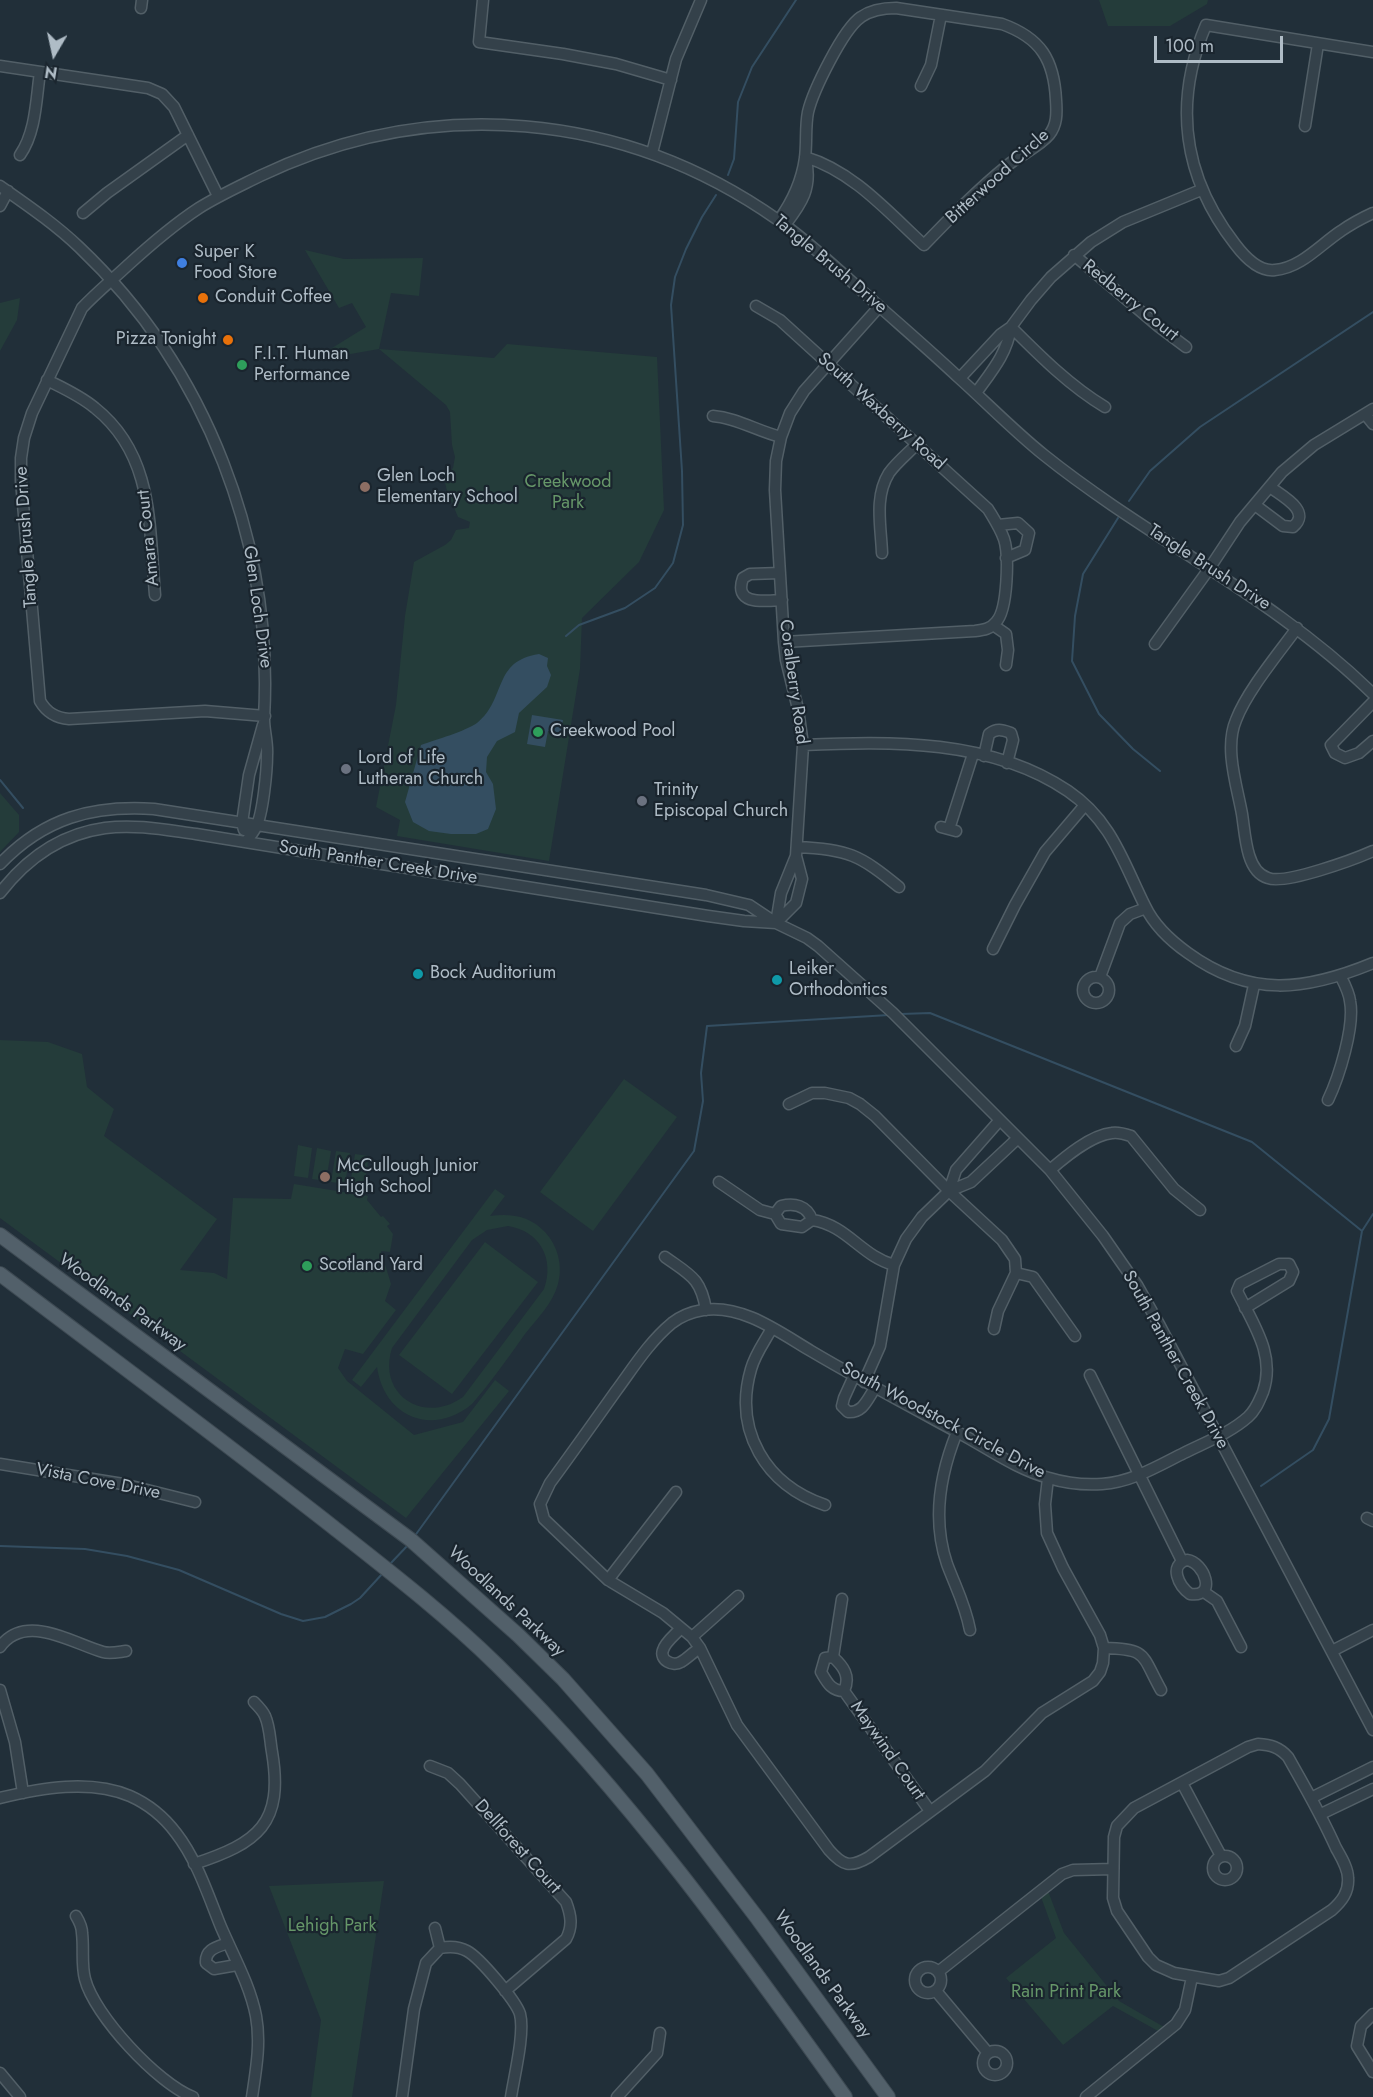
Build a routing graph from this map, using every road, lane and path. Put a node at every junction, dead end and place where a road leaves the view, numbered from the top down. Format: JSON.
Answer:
{"nodes":[{"id":1,"x":483,"y":0,"type":"edge"},
{"id":2,"x":701,"y":0,"type":"edge"},
{"id":3,"x":941,"y":15,"type":"junction"},
{"id":4,"x":1318,"y":44,"type":"junction"},
{"id":5,"x":1373,"y":52,"type":"edge"},
{"id":6,"x":0,"y":66,"type":"edge"},
{"id":7,"x":40,"y":72,"type":"junction"},
{"id":8,"x":671,"y":80,"type":"junction"},
{"id":9,"x":921,"y":86,"type":"dead end"},
{"id":10,"x":1305,"y":126,"type":"dead end"},
{"id":11,"x":188,"y":135,"type":"junction"},
{"id":12,"x":652,"y":153,"type":"junction"},
{"id":13,"x":20,"y":155,"type":"dead end"},
{"id":14,"x":805,"y":157,"type":"junction"},
{"id":15,"x":4,"y":188,"type":"edge"},
{"id":16,"x":1201,"y":190,"type":"junction"},
{"id":17,"x":218,"y":196,"type":"junction"},
{"id":18,"x":0,"y":206,"type":"edge"},
{"id":19,"x":83,"y":213,"type":"dead end"},
{"id":20,"x":1373,"y":213,"type":"edge"},
{"id":21,"x":782,"y":223,"type":"junction"},
{"id":22,"x":1074,"y":255,"type":"junction"},
{"id":23,"x":111,"y":280,"type":"junction"},
{"id":24,"x":756,"y":306,"type":"dead end"},
{"id":25,"x":879,"y":307,"type":"junction"},
{"id":26,"x":1011,"y":327,"type":"junction"},
{"id":27,"x":1186,"y":347,"type":"dead end"},
{"id":28,"x":829,"y":364,"type":"junction"},
{"id":29,"x":960,"y":378,"type":"junction"},
{"id":30,"x":47,"y":380,"type":"junction"},
{"id":31,"x":976,"y":393,"type":"junction"},
{"id":32,"x":1106,"y":407,"type":"dead end"},
{"id":33,"x":1369,"y":411,"type":"edge"},
{"id":34,"x":713,"y":416,"type":"dead end"},
{"id":35,"x":1373,"y":424,"type":"edge"},
{"id":36,"x":781,"y":437,"type":"junction"},
{"id":37,"x":916,"y":445,"type":"junction"},
{"id":38,"x":1270,"y":487,"type":"junction"},
{"id":39,"x":1255,"y":506,"type":"junction"},
{"id":40,"x":998,"y":525,"type":"junction"},
{"id":41,"x":882,"y":553,"type":"dead end"},
{"id":42,"x":1006,"y":558,"type":"junction"},
{"id":43,"x":1209,"y":569,"type":"junction"},
{"id":44,"x":780,"y":573,"type":"junction"},
{"id":45,"x":155,"y":595,"type":"dead end"},
{"id":46,"x":782,"y":600,"type":"junction"},
{"id":47,"x":993,"y":625,"type":"junction"},
{"id":48,"x":1297,"y":628,"type":"junction"},
{"id":49,"x":784,"y":642,"type":"junction"},
{"id":50,"x":1155,"y":644,"type":"dead end"},
{"id":51,"x":1006,"y":665,"type":"dead end"},
{"id":52,"x":1373,"y":694,"type":"edge"},
{"id":53,"x":1373,"y":702,"type":"edge"},
{"id":54,"x":264,"y":719,"type":"junction"},
{"id":55,"x":1373,"y":741,"type":"edge"},
{"id":56,"x":803,"y":745,"type":"junction"},
{"id":57,"x":979,"y":755,"type":"junction"},
{"id":58,"x":1007,"y":763,"type":"junction"},
{"id":59,"x":1085,"y":805,"type":"junction"},
{"id":60,"x":242,"y":823,"type":"junction"},
{"id":61,"x":257,"y":825,"type":"junction"},
{"id":62,"x":949,"y":829,"type":"dead end"},
{"id":63,"x":246,"y":842,"type":"junction"},
{"id":64,"x":796,"y":851,"type":"junction"},
{"id":65,"x":1373,"y":851,"type":"edge"},
{"id":66,"x":0,"y":864,"type":"edge"},
{"id":67,"x":899,"y":887,"type":"dead end"},
{"id":68,"x":0,"y":893,"type":"edge"},
{"id":69,"x":1146,"y":908,"type":"junction"},
{"id":70,"x":776,"y":923,"type":"junction"},
{"id":71,"x":993,"y":949,"type":"dead end"},
{"id":72,"x":1373,"y":963,"type":"edge"},
{"id":73,"x":1340,"y":975,"type":"junction"},
{"id":74,"x":1100,"y":977,"type":"dead end"},
{"id":75,"x":1254,"y":985,"type":"junction"},
{"id":76,"x":1236,"y":1046,"type":"dead end"},
{"id":77,"x":1328,"y":1100,"type":"dead end"},
{"id":78,"x":789,"y":1104,"type":"dead end"},
{"id":79,"x":999,"y":1121,"type":"junction"},
{"id":80,"x":1017,"y":1139,"type":"junction"},
{"id":81,"x":1050,"y":1170,"type":"junction"},
{"id":82,"x":719,"y":1182,"type":"dead end"},
{"id":83,"x":949,"y":1191,"type":"junction"},
{"id":84,"x":1200,"y":1210,"type":"dead end"},
{"id":85,"x":775,"y":1214,"type":"junction"},
{"id":86,"x":812,"y":1220,"type":"junction"},
{"id":87,"x":0,"y":1235,"type":"edge"},
{"id":88,"x":665,"y":1257,"type":"dead end"},
{"id":89,"x":894,"y":1265,"type":"junction"},
{"id":90,"x":1016,"y":1273,"type":"junction"},
{"id":91,"x":0,"y":1274,"type":"edge"},
{"id":92,"x":1245,"y":1308,"type":"junction"},
{"id":93,"x":706,"y":1310,"type":"junction"},
{"id":94,"x":772,"y":1328,"type":"junction"},
{"id":95,"x":994,"y":1329,"type":"dead end"},
{"id":96,"x":1075,"y":1336,"type":"dead end"},
{"id":97,"x":1090,"y":1375,"type":"dead end"},
{"id":98,"x":859,"y":1379,"type":"junction"},
{"id":99,"x":875,"y":1388,"type":"junction"},
{"id":100,"x":957,"y":1432,"type":"junction"},
{"id":101,"x":1218,"y":1437,"type":"junction"},
{"id":102,"x":0,"y":1464,"type":"edge"},
{"id":103,"x":1139,"y":1475,"type":"junction"},
{"id":104,"x":1048,"y":1478,"type":"junction"},
{"id":105,"x":676,"y":1492,"type":"dead end"},
{"id":106,"x":195,"y":1502,"type":"dead end"},
{"id":107,"x":825,"y":1504,"type":"dead end"},
{"id":108,"x":1182,"y":1561,"type":"junction"},
{"id":109,"x":608,"y":1580,"type":"junction"},
{"id":110,"x":1204,"y":1592,"type":"junction"},
{"id":111,"x":738,"y":1596,"type":"dead end"},
{"id":112,"x":842,"y":1599,"type":"dead end"},
{"id":113,"x":681,"y":1628,"type":"junction"},
{"id":114,"x":970,"y":1630,"type":"dead end"},
{"id":115,"x":1373,"y":1630,"type":"edge"},
{"id":116,"x":692,"y":1636,"type":"junction"},
{"id":117,"x":0,"y":1646,"type":"edge"},
{"id":118,"x":1241,"y":1647,"type":"dead end"},
{"id":119,"x":700,"y":1648,"type":"junction"},
{"id":120,"x":1104,"y":1648,"type":"junction"},
{"id":121,"x":126,"y":1651,"type":"dead end"},
{"id":122,"x":1332,"y":1651,"type":"junction"},
{"id":123,"x":833,"y":1657,"type":"junction"},
{"id":124,"x":0,"y":1690,"type":"edge"},
{"id":125,"x":844,"y":1690,"type":"junction"},
{"id":126,"x":1161,"y":1690,"type":"dead end"},
{"id":127,"x":254,"y":1702,"type":"dead end"},
{"id":128,"x":1373,"y":1730,"type":"edge"},
{"id":129,"x":430,"y":1766,"type":"dead end"},
{"id":130,"x":1373,"y":1767,"type":"edge"},
{"id":131,"x":1182,"y":1783,"type":"junction"},
{"id":132,"x":1373,"y":1790,"type":"edge"},
{"id":133,"x":23,"y":1793,"type":"junction"},
{"id":134,"x":0,"y":1798,"type":"edge"},
{"id":135,"x":1311,"y":1798,"type":"junction"},
{"id":136,"x":930,"y":1811,"type":"junction"},
{"id":137,"x":1321,"y":1815,"type":"junction"},
{"id":138,"x":1221,"y":1856,"type":"dead end"},
{"id":139,"x":194,"y":1864,"type":"junction"},
{"id":140,"x":1113,"y":1869,"type":"junction"},
{"id":141,"x":76,"y":1916,"type":"dead end"},
{"id":142,"x":435,"y":1928,"type":"dead end"},
{"id":143,"x":228,"y":1943,"type":"junction"},
{"id":144,"x":440,"y":1948,"type":"junction"},
{"id":145,"x":237,"y":1965,"type":"junction"},
{"id":146,"x":938,"y":1972,"type":"junction"},
{"id":147,"x":1192,"y":1977,"type":"junction"},
{"id":148,"x":505,"y":1991,"type":"junction"},
{"id":149,"x":936,"y":1991,"type":"junction"},
{"id":150,"x":1373,"y":2014,"type":"edge"},
{"id":151,"x":660,"y":2033,"type":"dead end"},
{"id":152,"x":988,"y":2053,"type":"dead end"},
{"id":153,"x":1373,"y":2072,"type":"edge"},
{"id":154,"x":0,"y":2073,"type":"edge"},
{"id":155,"x":20,"y":2097,"type":"edge"},
{"id":156,"x":193,"y":2097,"type":"edge"},
{"id":157,"x":252,"y":2097,"type":"edge"},
{"id":158,"x":402,"y":2097,"type":"edge"},
{"id":159,"x":511,"y":2097,"type":"edge"},
{"id":160,"x":617,"y":2097,"type":"edge"},
{"id":161,"x":845,"y":2097,"type":"edge"},
{"id":162,"x":888,"y":2097,"type":"edge"},
{"id":163,"x":1086,"y":2097,"type":"edge"}],
"edges":[{"from":1,"to":8,"type":"street"},
{"from":2,"to":8,"type":"street"},
{"from":3,"to":9,"type":"street"},
{"from":3,"to":14,"type":"street","name":"Bitterwood Circle"},
{"from":3,"to":14,"type":"street","name":"Bitterwood Circle"},
{"from":4,"to":5,"type":"street"},
{"from":4,"to":10,"type":"street"},
{"from":4,"to":16,"type":"street"},
{"from":6,"to":7,"type":"street"},
{"from":7,"to":11,"type":"street"},
{"from":7,"to":13,"type":"street"},
{"from":8,"to":12,"type":"street"},
{"from":11,"to":17,"type":"street"},
{"from":11,"to":19,"type":"street"},
{"from":12,"to":17,"type":"street","name":"Tangle Brush Drive"},
{"from":12,"to":21,"type":"street","name":"Tangle Brush Drive"},
{"from":14,"to":21,"type":"street","name":"Bitterwood Circle"},
{"from":15,"to":18,"type":"street"},
{"from":15,"to":23,"type":"street","name":"Glen Loch Drive"},
{"from":16,"to":20,"type":"street"},
{"from":16,"to":22,"type":"street"},
{"from":17,"to":23,"type":"street","name":"Tangle Brush Drive"},
{"from":21,"to":25,"type":"street","name":"Tangle Brush Drive"},
{"from":22,"to":26,"type":"street"},
{"from":22,"to":27,"type":"street","name":"Redberry Court"},
{"from":23,"to":30,"type":"street","name":"Tangle Brush Drive"},
{"from":23,"to":54,"type":"street","name":"Glen Loch Drive"},
{"from":24,"to":28,"type":"street","name":"South Waxberry Road"},
{"from":25,"to":28,"type":"street","name":"Coralberry Road"},
{"from":25,"to":29,"type":"street","name":"Tangle Brush Drive"},
{"from":26,"to":29,"type":"street"},
{"from":26,"to":31,"type":"street"},
{"from":26,"to":32,"type":"street"},
{"from":28,"to":36,"type":"street","name":"Coralberry Road"},
{"from":28,"to":37,"type":"street","name":"South Waxberry Road"},
{"from":29,"to":31,"type":"street","name":"Tangle Brush Drive"},
{"from":30,"to":45,"type":"street","name":"Amara Court"},
{"from":30,"to":54,"type":"street","name":"Tangle Brush Drive"},
{"from":31,"to":43,"type":"street","name":"Tangle Brush Drive"},
{"from":33,"to":35,"type":"street"},
{"from":33,"to":38,"type":"street"},
{"from":34,"to":36,"type":"street"},
{"from":36,"to":44,"type":"street","name":"Coralberry Road"},
{"from":37,"to":40,"type":"street","name":"South Waxberry Road"},
{"from":37,"to":41,"type":"street"},
{"from":38,"to":39,"type":"street"},
{"from":38,"to":39,"type":"street"},
{"from":39,"to":43,"type":"street"},
{"from":40,"to":42,"type":"street","name":"South Waxberry Road"},
{"from":40,"to":42,"type":"street"},
{"from":42,"to":47,"type":"street"},
{"from":43,"to":48,"type":"street","name":"Tangle Brush Drive"},
{"from":43,"to":50,"type":"street"},
{"from":44,"to":46,"type":"street","name":"Coralberry Road"},
{"from":44,"to":46,"type":"street"},
{"from":46,"to":49,"type":"street","name":"Coralberry Road"},
{"from":47,"to":49,"type":"street"},
{"from":47,"to":51,"type":"street"},
{"from":48,"to":52,"type":"street","name":"Tangle Brush Drive"},
{"from":48,"to":65,"type":"street"},
{"from":49,"to":56,"type":"street","name":"Coralberry Road"},
{"from":53,"to":55,"type":"street"},
{"from":54,"to":60,"type":"street","name":"Glen Loch Drive"},
{"from":54,"to":61,"type":"street","name":"Glen Loch Drive"},
{"from":56,"to":57,"type":"street"},
{"from":56,"to":64,"type":"street","name":"Coralberry Road"},
{"from":57,"to":58,"type":"street"},
{"from":57,"to":58,"type":"street"},
{"from":57,"to":62,"type":"street"},
{"from":58,"to":59,"type":"street"},
{"from":59,"to":69,"type":"street"},
{"from":59,"to":71,"type":"street"},
{"from":60,"to":61,"type":"street","name":"South Panther Creek Drive"},
{"from":60,"to":63,"type":"street","name":"Glen Loch Drive"},
{"from":60,"to":66,"type":"street","name":"South Panther Creek Drive"},
{"from":61,"to":63,"type":"street","name":"Glen Loch Drive"},
{"from":61,"to":70,"type":"street","name":"South Panther Creek Drive"},
{"from":63,"to":68,"type":"street","name":"South Panther Creek Drive"},
{"from":63,"to":70,"type":"street","name":"South Panther Creek Drive"},
{"from":64,"to":67,"type":"street"},
{"from":64,"to":70,"type":"street","name":"Coralberry Road"},
{"from":64,"to":70,"type":"street","name":"Coralberry Road"},
{"from":69,"to":74,"type":"street"},
{"from":69,"to":75,"type":"street"},
{"from":70,"to":79,"type":"street","name":"South Panther Creek Drive"},
{"from":72,"to":73,"type":"street"},
{"from":73,"to":75,"type":"street"},
{"from":73,"to":77,"type":"street"},
{"from":75,"to":76,"type":"street"},
{"from":78,"to":83,"type":"street"},
{"from":79,"to":80,"type":"street","name":"South Panther Creek Drive"},
{"from":79,"to":83,"type":"street"},
{"from":80,"to":81,"type":"street","name":"South Panther Creek Drive"},
{"from":80,"to":83,"type":"street"},
{"from":81,"to":84,"type":"street"},
{"from":81,"to":101,"type":"street","name":"South Panther Creek Drive"},
{"from":82,"to":85,"type":"street"},
{"from":83,"to":89,"type":"street"},
{"from":83,"to":90,"type":"street"},
{"from":85,"to":86,"type":"street"},
{"from":85,"to":86,"type":"street"},
{"from":86,"to":89,"type":"street"},
{"from":87,"to":162,"type":"main road","name":"Woodlands Parkway"},
{"from":88,"to":93,"type":"street"},
{"from":89,"to":98,"type":"street"},
{"from":90,"to":95,"type":"street"},
{"from":90,"to":96,"type":"street"},
{"from":91,"to":161,"type":"main road"},
{"from":92,"to":92,"type":"street"},
{"from":92,"to":101,"type":"street","name":"South Woodstock Circle Drive"},
{"from":93,"to":94,"type":"street","name":"South Woodstock Circle Drive"},
{"from":93,"to":109,"type":"street","name":"South Woodstock Circle Drive"},
{"from":94,"to":98,"type":"street","name":"South Woodstock Circle Drive"},
{"from":94,"to":107,"type":"street"},
{"from":97,"to":103,"type":"street"},
{"from":98,"to":99,"type":"street","name":"South Woodstock Circle Drive"},
{"from":98,"to":99,"type":"street"},
{"from":99,"to":100,"type":"street","name":"South Woodstock Circle Drive"},
{"from":100,"to":104,"type":"street","name":"South Woodstock Circle Drive"},
{"from":100,"to":114,"type":"street"},
{"from":101,"to":103,"type":"street","name":"South Woodstock Circle Drive"},
{"from":101,"to":122,"type":"street","name":"South Panther Creek Drive"},
{"from":102,"to":106,"type":"street","name":"Vista Cove Drive"},
{"from":103,"to":104,"type":"street","name":"South Woodstock Circle Drive"},
{"from":103,"to":108,"type":"street"},
{"from":104,"to":120,"type":"street"},
{"from":105,"to":109,"type":"street"},
{"from":108,"to":110,"type":"street"},
{"from":108,"to":110,"type":"street"},
{"from":109,"to":113,"type":"street"},
{"from":110,"to":118,"type":"street"},
{"from":111,"to":116,"type":"street"},
{"from":112,"to":123,"type":"street","name":"Maywind Court"},
{"from":113,"to":116,"type":"street"},
{"from":113,"to":119,"type":"street"},
{"from":115,"to":122,"type":"street"},
{"from":116,"to":119,"type":"street"},
{"from":117,"to":121,"type":"street"},
{"from":119,"to":136,"type":"street"},
{"from":120,"to":126,"type":"street"},
{"from":120,"to":136,"type":"street"},
{"from":122,"to":128,"type":"street","name":"South Panther Creek Drive"},
{"from":123,"to":125,"type":"street","name":"Maywind Court"},
{"from":123,"to":125,"type":"street","name":"Maywind Court"},
{"from":124,"to":133,"type":"street"},
{"from":125,"to":136,"type":"street","name":"Maywind Court"},
{"from":127,"to":139,"type":"street"},
{"from":129,"to":148,"type":"street","name":"Dellforest Court"},
{"from":130,"to":135,"type":"street"},
{"from":131,"to":135,"type":"street"},
{"from":131,"to":138,"type":"street"},
{"from":131,"to":140,"type":"street"},
{"from":132,"to":137,"type":"street"},
{"from":133,"to":134,"type":"street"},
{"from":133,"to":139,"type":"street"},
{"from":135,"to":137,"type":"street"},
{"from":137,"to":147,"type":"street"},
{"from":139,"to":143,"type":"street"},
{"from":140,"to":146,"type":"street"},
{"from":140,"to":147,"type":"street"},
{"from":141,"to":156,"type":"street"},
{"from":142,"to":144,"type":"street"},
{"from":143,"to":145,"type":"street"},
{"from":143,"to":145,"type":"street"},
{"from":144,"to":148,"type":"street"},
{"from":144,"to":158,"type":"street"},
{"from":145,"to":157,"type":"street"},
{"from":146,"to":149,"type":"street"},
{"from":146,"to":149,"type":"street"},
{"from":147,"to":163,"type":"street"},
{"from":148,"to":159,"type":"street"},
{"from":149,"to":152,"type":"street"},
{"from":150,"to":153,"type":"street"},
{"from":151,"to":160,"type":"street"},
{"from":154,"to":155,"type":"street"}]}
